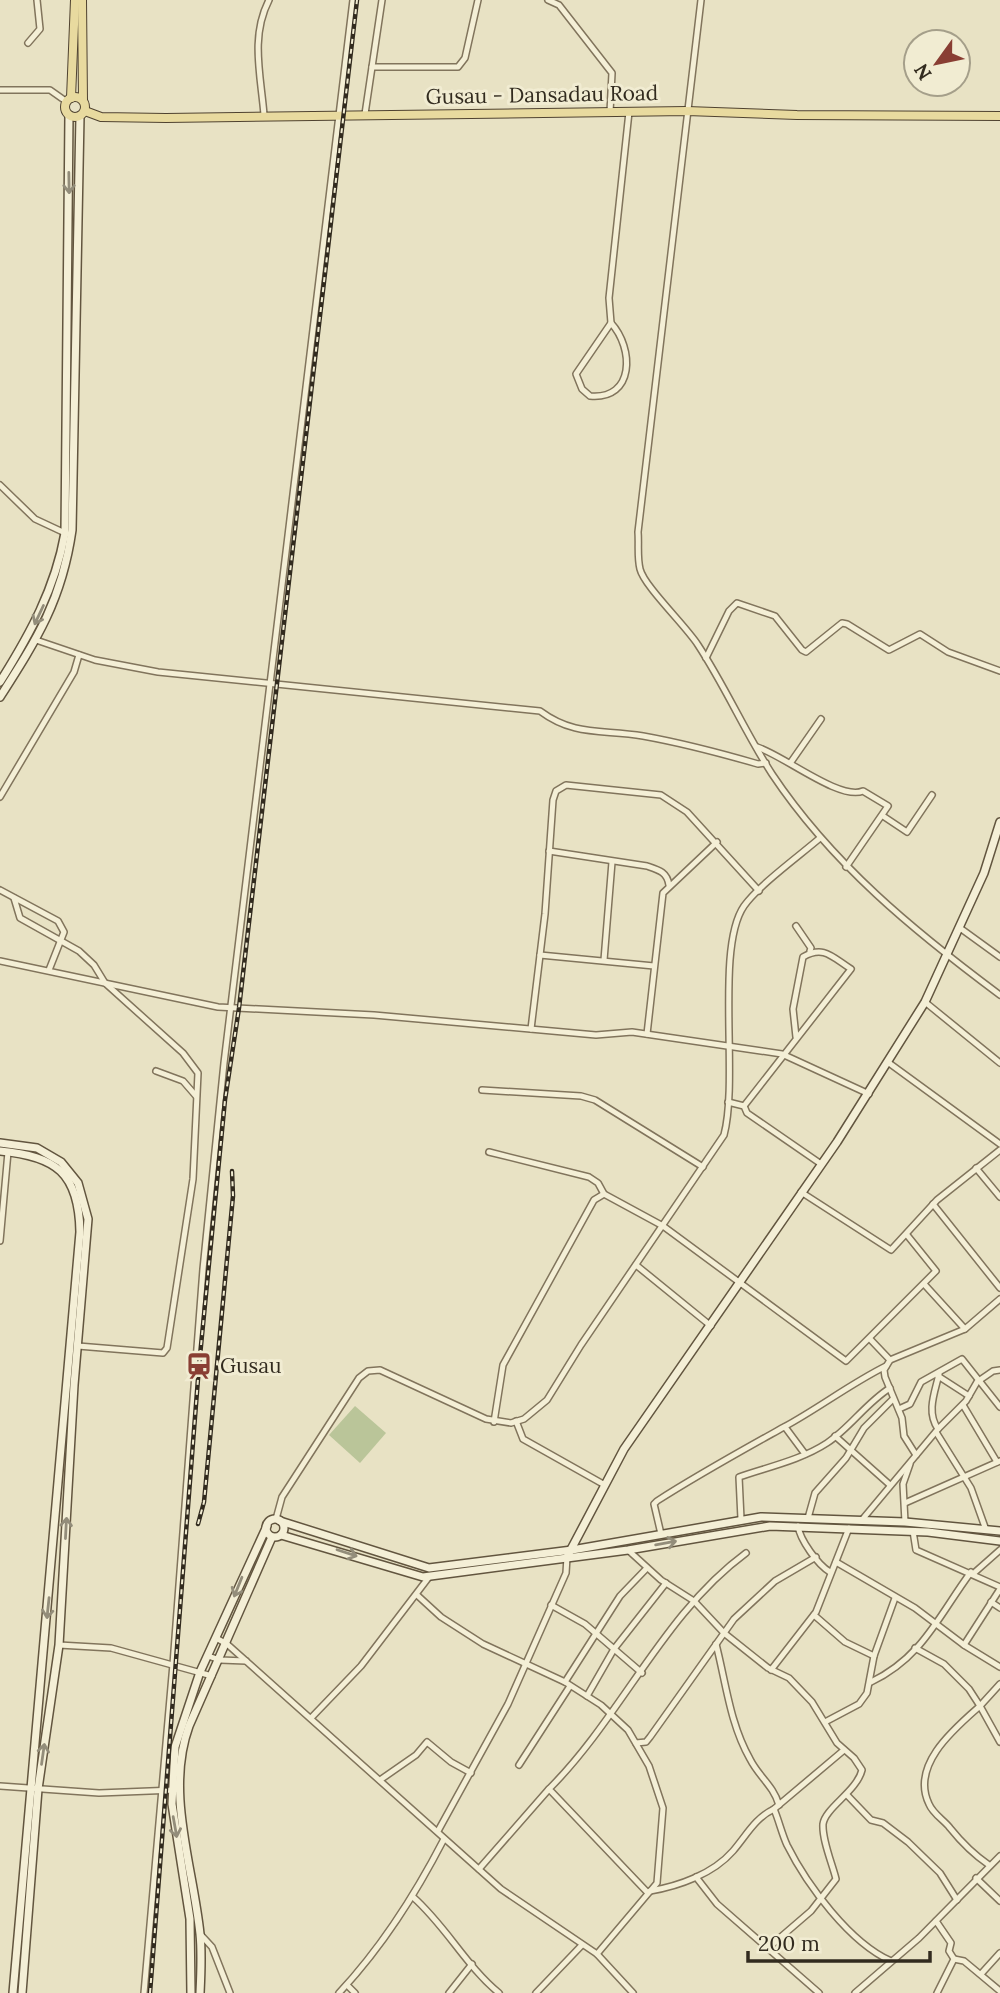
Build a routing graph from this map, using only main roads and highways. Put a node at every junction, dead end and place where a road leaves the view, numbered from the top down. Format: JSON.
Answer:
{"nodes":[{"id":1,"x":75,"y":0,"type":"edge"},
{"id":2,"x":82,"y":0,"type":"edge"},
{"id":3,"x":69,"y":100,"type":"junction"},
{"id":4,"x":83,"y":100,"type":"junction"},
{"id":5,"x":82,"y":113,"type":"junction"},
{"id":6,"x":1000,"y":116,"type":"edge"}],
"edges":[{"from":1,"to":3,"type":"main road"},
{"from":2,"to":4,"type":"main road"},
{"from":3,"to":4,"type":"main road"},
{"from":3,"to":5,"type":"main road","name":"Gusau - Dansadau Road"},
{"from":4,"to":5,"type":"main road"},
{"from":5,"to":6,"type":"main road","name":"Gusau - Dansadau Road"}]}
